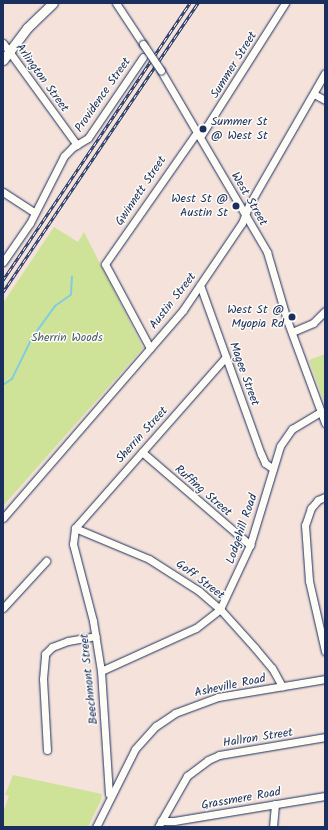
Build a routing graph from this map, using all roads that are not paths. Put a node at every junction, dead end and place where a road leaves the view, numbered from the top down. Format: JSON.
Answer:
{"nodes":[{"id":1,"x":53,"y":3,"type":"edge"},
{"id":2,"x":116,"y":3,"type":"edge"},
{"id":3,"x":285,"y":3,"type":"edge"},
{"id":4,"x":6,"y":46,"type":"edge"},
{"id":5,"x":143,"y":57,"type":"dead end"},
{"id":6,"x":3,"y":60,"type":"edge"},
{"id":7,"x":325,"y":73,"type":"edge"},
{"id":8,"x":314,"y":94,"type":"junction"},
{"id":9,"x":325,"y":100,"type":"edge"},
{"id":10,"x":199,"y":135,"type":"junction"},
{"id":11,"x":77,"y":145,"type":"junction"},
{"id":12,"x":3,"y":192,"type":"edge"},
{"id":13,"x":35,"y":213,"type":"junction"},
{"id":14,"x":245,"y":214,"type":"junction"},
{"id":15,"x":3,"y":262,"type":"edge"},
{"id":16,"x":200,"y":285,"type":"junction"},
{"id":17,"x":325,"y":311,"type":"edge"},
{"id":18,"x":292,"y":332,"type":"junction"},
{"id":19,"x":150,"y":348,"type":"junction"},
{"id":20,"x":226,"y":357,"type":"junction"},
{"id":21,"x":320,"y":412,"type":"junction"},
{"id":22,"x":325,"y":423,"type":"edge"},
{"id":23,"x":142,"y":452,"type":"junction"},
{"id":24,"x":272,"y":468,"type":"junction"},
{"id":25,"x":325,"y":497,"type":"edge"},
{"id":26,"x":3,"y":518,"type":"edge"},
{"id":27,"x":75,"y":528,"type":"junction"},
{"id":28,"x":250,"y":545,"type":"junction"},
{"id":29,"x":46,"y":561,"type":"dead end"},
{"id":30,"x":3,"y":608,"type":"edge"},
{"id":31,"x":220,"y":609,"type":"junction"},
{"id":32,"x":96,"y":636,"type":"junction"},
{"id":33,"x":325,"y":651,"type":"edge"},
{"id":34,"x":101,"y":670,"type":"junction"},
{"id":35,"x":325,"y":678,"type":"edge"},
{"id":36,"x":282,"y":686,"type":"junction"},
{"id":37,"x":325,"y":737,"type":"edge"},
{"id":38,"x":47,"y":750,"type":"dead end"},
{"id":39,"x":109,"y":796,"type":"junction"},
{"id":40,"x":325,"y":796,"type":"edge"},
{"id":41,"x":275,"y":804,"type":"junction"},
{"id":42,"x":160,"y":824,"type":"edge"},
{"id":43,"x":96,"y":827,"type":"edge"},
{"id":44,"x":273,"y":827,"type":"edge"}],
"edges":[{"from":1,"to":4,"type":"main road"},
{"from":2,"to":10,"type":"street","name":"West Street","bridge":true},
{"from":3,"to":10,"type":"street","name":"Summer Street"},
{"from":4,"to":6,"type":"main road"},
{"from":4,"to":11,"type":"street","name":"Arlington Street"},
{"from":5,"to":11,"type":"street","name":"Providence Street"},
{"from":7,"to":8,"type":"street","name":"Austin Street"},
{"from":8,"to":9,"type":"street"},
{"from":8,"to":14,"type":"street","name":"Austin Street"},
{"from":10,"to":14,"type":"street","name":"West Street"},
{"from":10,"to":19,"type":"street","name":"Gwinnett Street"},
{"from":11,"to":13,"type":"street","name":"Providence Street"},
{"from":12,"to":13,"type":"street"},
{"from":13,"to":15,"type":"street","name":"Providence Street"},
{"from":14,"to":16,"type":"street","name":"Austin Street"},
{"from":14,"to":18,"type":"street","name":"West Street"},
{"from":16,"to":19,"type":"street","name":"Austin Street"},
{"from":16,"to":20,"type":"street","name":"Magee Street"},
{"from":17,"to":18,"type":"street"},
{"from":18,"to":21,"type":"street","name":"West Street"},
{"from":19,"to":26,"type":"street","name":"Austin Street"},
{"from":20,"to":23,"type":"street","name":"Sherrin Street"},
{"from":20,"to":24,"type":"street","name":"Magee Street"},
{"from":21,"to":22,"type":"street","name":"West Street"},
{"from":21,"to":24,"type":"street","name":"Lodgehill Road"},
{"from":23,"to":27,"type":"street","name":"Sherrin Street"},
{"from":23,"to":28,"type":"street","name":"Ruffing Street"},
{"from":24,"to":28,"type":"street","name":"Lodgehill Road"},
{"from":25,"to":33,"type":"street"},
{"from":27,"to":31,"type":"street","name":"Goff Street"},
{"from":27,"to":32,"type":"street","name":"Beechmont Street"},
{"from":28,"to":31,"type":"street","name":"Lodgehill Road"},
{"from":29,"to":30,"type":"street"},
{"from":31,"to":34,"type":"street","name":"Lodgehill Road"},
{"from":31,"to":36,"type":"street","name":"Goff Street"},
{"from":32,"to":34,"type":"street","name":"Beechmont Street"},
{"from":32,"to":38,"type":"street"},
{"from":34,"to":39,"type":"street","name":"Beechmont Street"},
{"from":35,"to":36,"type":"street","name":"Asheville Road"},
{"from":36,"to":39,"type":"street","name":"Asheville Road"},
{"from":37,"to":42,"type":"street","name":"Hallron Street"},
{"from":39,"to":43,"type":"street","name":"Beechmont Street"},
{"from":40,"to":41,"type":"street","name":"Grassmere Road"},
{"from":41,"to":42,"type":"street","name":"Grassmere Road"},
{"from":41,"to":44,"type":"street"}]}
